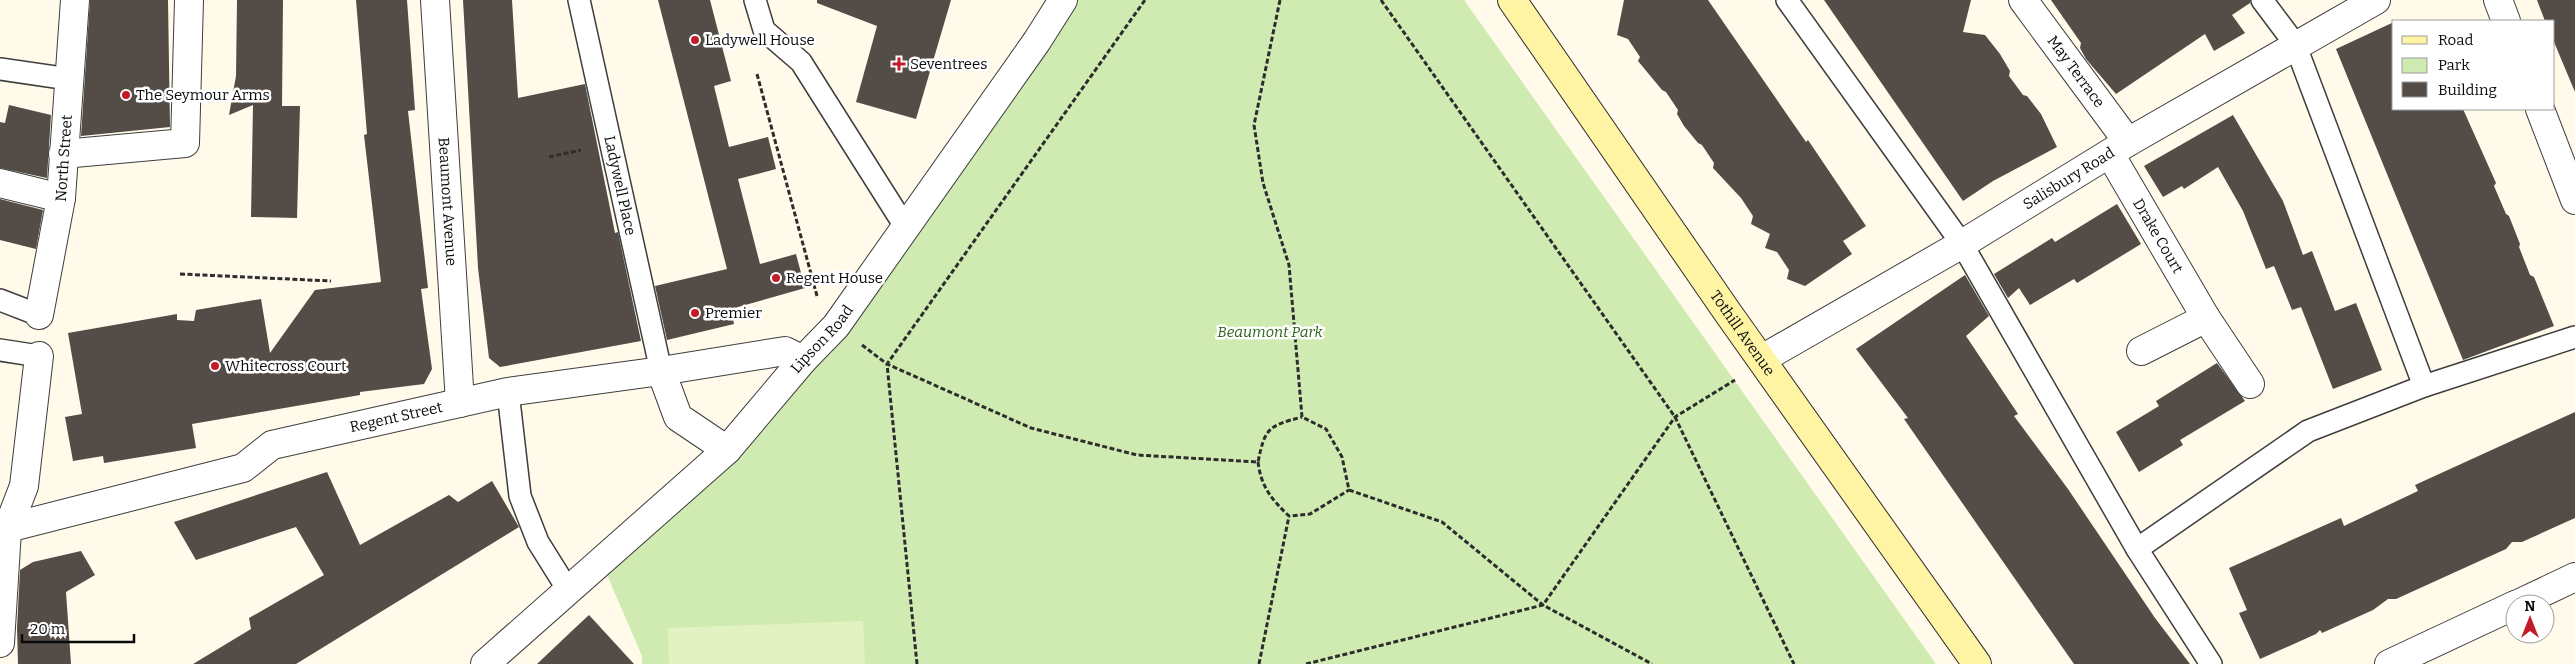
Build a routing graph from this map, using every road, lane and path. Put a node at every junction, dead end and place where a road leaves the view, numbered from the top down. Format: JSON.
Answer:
{"nodes":[{"id":1,"x":75,"y":0,"type":"edge"},
{"id":2,"x":189,"y":0,"type":"edge"},
{"id":3,"x":435,"y":0,"type":"edge"},
{"id":4,"x":579,"y":0,"type":"edge"},
{"id":5,"x":755,"y":0,"type":"edge"},
{"id":6,"x":1063,"y":0,"type":"edge"},
{"id":7,"x":1145,"y":0,"type":"edge"},
{"id":8,"x":1280,"y":0,"type":"edge"},
{"id":9,"x":1381,"y":0,"type":"edge"},
{"id":10,"x":1512,"y":0,"type":"edge"},
{"id":11,"x":1787,"y":0,"type":"edge"},
{"id":12,"x":2024,"y":0,"type":"edge"},
{"id":13,"x":2262,"y":0,"type":"edge"},
{"id":14,"x":2376,"y":0,"type":"edge"},
{"id":15,"x":2498,"y":0,"type":"edge"},
{"id":16,"x":2506,"y":20,"type":"edge"},
{"id":17,"x":2295,"y":44,"type":"junction"},
{"id":18,"x":0,"y":69,"type":"edge"},
{"id":19,"x":757,"y":74,"type":"dead end"},
{"id":20,"x":69,"y":79,"type":"junction"},
{"id":21,"x":2540,"y":110,"type":"edge"},
{"id":22,"x":2119,"y":148,"type":"junction"},
{"id":23,"x":63,"y":154,"type":"junction"},
{"id":24,"x":0,"y":183,"type":"edge"},
{"id":25,"x":61,"y":198,"type":"junction"},
{"id":26,"x":2575,"y":200,"type":"edge"},
{"id":27,"x":906,"y":228,"type":"junction"},
{"id":28,"x":1962,"y":244,"type":"junction"},
{"id":29,"x":804,"y":252,"type":"dead end"},
{"id":30,"x":180,"y":274,"type":"dead end"},
{"id":31,"x":331,"y":281,"type":"dead end"},
{"id":32,"x":0,"y":300,"type":"edge"},
{"id":33,"x":39,"y":315,"type":"joint"},
{"id":34,"x":2206,"y":318,"type":"junction"},
{"id":35,"x":836,"y":326,"type":"junction"},
{"id":36,"x":2575,"y":337,"type":"edge"},
{"id":37,"x":0,"y":350,"type":"edge"},
{"id":38,"x":2141,"y":351,"type":"dead end"},
{"id":39,"x":39,"y":356,"type":"joint"},
{"id":40,"x":1762,"y":359,"type":"junction"},
{"id":41,"x":803,"y":360,"type":"junction"},
{"id":42,"x":887,"y":364,"type":"junction"},
{"id":43,"x":661,"y":371,"type":"junction"},
{"id":44,"x":1742,"y":376,"type":"dead end"},
{"id":45,"x":2250,"y":384,"type":"dead end"},
{"id":46,"x":2424,"y":386,"type":"junction"},
{"id":47,"x":508,"y":392,"type":"junction"},
{"id":48,"x":460,"y":403,"type":"junction"},
{"id":49,"x":1302,"y":417,"type":"junction"},
{"id":50,"x":1675,"y":417,"type":"junction"},
{"id":51,"x":727,"y":450,"type":"junction"},
{"id":52,"x":1258,"y":462,"type":"junction"},
{"id":53,"x":1350,"y":490,"type":"junction"},
{"id":54,"x":1289,"y":516,"type":"junction"},
{"id":55,"x":3,"y":530,"type":"edge"},
{"id":56,"x":2137,"y":549,"type":"junction"},
{"id":57,"x":2575,"y":577,"type":"edge"},
{"id":58,"x":568,"y":590,"type":"junction"},
{"id":59,"x":2539,"y":594,"type":"edge"},
{"id":60,"x":1543,"y":605,"type":"junction"},
{"id":61,"x":2505,"y":610,"type":"edge"},
{"id":62,"x":0,"y":643,"type":"edge"},
{"id":63,"x":486,"y":664,"type":"edge"},
{"id":64,"x":917,"y":664,"type":"edge"},
{"id":65,"x":1259,"y":664,"type":"edge"},
{"id":66,"x":1306,"y":664,"type":"edge"},
{"id":67,"x":1652,"y":664,"type":"edge"},
{"id":68,"x":1794,"y":664,"type":"edge"},
{"id":69,"x":1977,"y":664,"type":"edge"},
{"id":70,"x":2211,"y":664,"type":"edge"},
{"id":71,"x":2388,"y":664,"type":"edge"}],
"edges":[{"from":1,"to":20,"type":"street","name":"North Street"},
{"from":2,"to":23,"type":"street"},
{"from":3,"to":48,"type":"street","name":"Beaumont Avenue"},
{"from":4,"to":43,"type":"lane","name":"Ladywell Place"},
{"from":5,"to":27,"type":"lane"},
{"from":6,"to":27,"type":"street","name":"Lipson Road"},
{"from":7,"to":42,"type":"path"},
{"from":8,"to":49,"type":"path"},
{"from":9,"to":50,"type":"path"},
{"from":10,"to":40,"type":"main road","name":"Tothill Avenue"},
{"from":11,"to":28,"type":"lane"},
{"from":12,"to":22,"type":"street","name":"May Terrace"},
{"from":13,"to":17,"type":"lane"},
{"from":14,"to":17,"type":"street","name":"Salisbury Road"},
{"from":15,"to":16,"type":"street"},
{"from":17,"to":22,"type":"street","name":"Salisbury Road"},
{"from":17,"to":46,"type":"lane"},
{"from":18,"to":20,"type":"lane"},
{"from":19,"to":29,"type":"path"},
{"from":20,"to":23,"type":"street","name":"North Street"},
{"from":21,"to":26,"type":"street"},
{"from":22,"to":28,"type":"street","name":"Salisbury Road"},
{"from":22,"to":34,"type":"street","name":"Drake Court"},
{"from":23,"to":25,"type":"street","name":"North Street"},
{"from":24,"to":25,"type":"street"},
{"from":25,"to":33,"type":"street","name":"North Street"},
{"from":27,"to":35,"type":"street","name":"Lipson Road"},
{"from":28,"to":40,"type":"street","name":"Salisbury Road"},
{"from":28,"to":56,"type":"lane"},
{"from":30,"to":31,"type":"path"},
{"from":32,"to":33,"type":"lane"},
{"from":34,"to":38,"type":"street"},
{"from":34,"to":45,"type":"street","name":"Drake Court"},
{"from":35,"to":41,"type":"street","name":"Lipson Road"},
{"from":35,"to":42,"type":"path"},
{"from":36,"to":46,"type":"lane"},
{"from":37,"to":39,"type":"lane"},
{"from":39,"to":55,"type":"street"},
{"from":40,"to":69,"type":"main road","name":"Tothill Avenue"},
{"from":41,"to":43,"type":"street","name":"Regent Street"},
{"from":41,"to":51,"type":"street","name":"Lipson Road"},
{"from":42,"to":52,"type":"path"},
{"from":42,"to":64,"type":"path"},
{"from":43,"to":47,"type":"street","name":"Regent Street"},
{"from":43,"to":51,"type":"street"},
{"from":44,"to":50,"type":"path"},
{"from":46,"to":56,"type":"lane"},
{"from":47,"to":48,"type":"street","name":"Regent Street"},
{"from":47,"to":58,"type":"lane"},
{"from":48,"to":55,"type":"street","name":"Regent Street"},
{"from":49,"to":52,"type":"path"},
{"from":49,"to":53,"type":"path"},
{"from":50,"to":60,"type":"path"},
{"from":50,"to":68,"type":"path"},
{"from":51,"to":58,"type":"street","name":"Lipson Road"},
{"from":52,"to":54,"type":"path"},
{"from":53,"to":54,"type":"path"},
{"from":53,"to":60,"type":"path"},
{"from":54,"to":65,"type":"path"},
{"from":55,"to":62,"type":"street"},
{"from":56,"to":70,"type":"lane"},
{"from":57,"to":59,"type":"street"},
{"from":58,"to":63,"type":"street","name":"Lipson Road"},
{"from":60,"to":66,"type":"path"},
{"from":60,"to":67,"type":"path"},
{"from":61,"to":71,"type":"street"}]}
